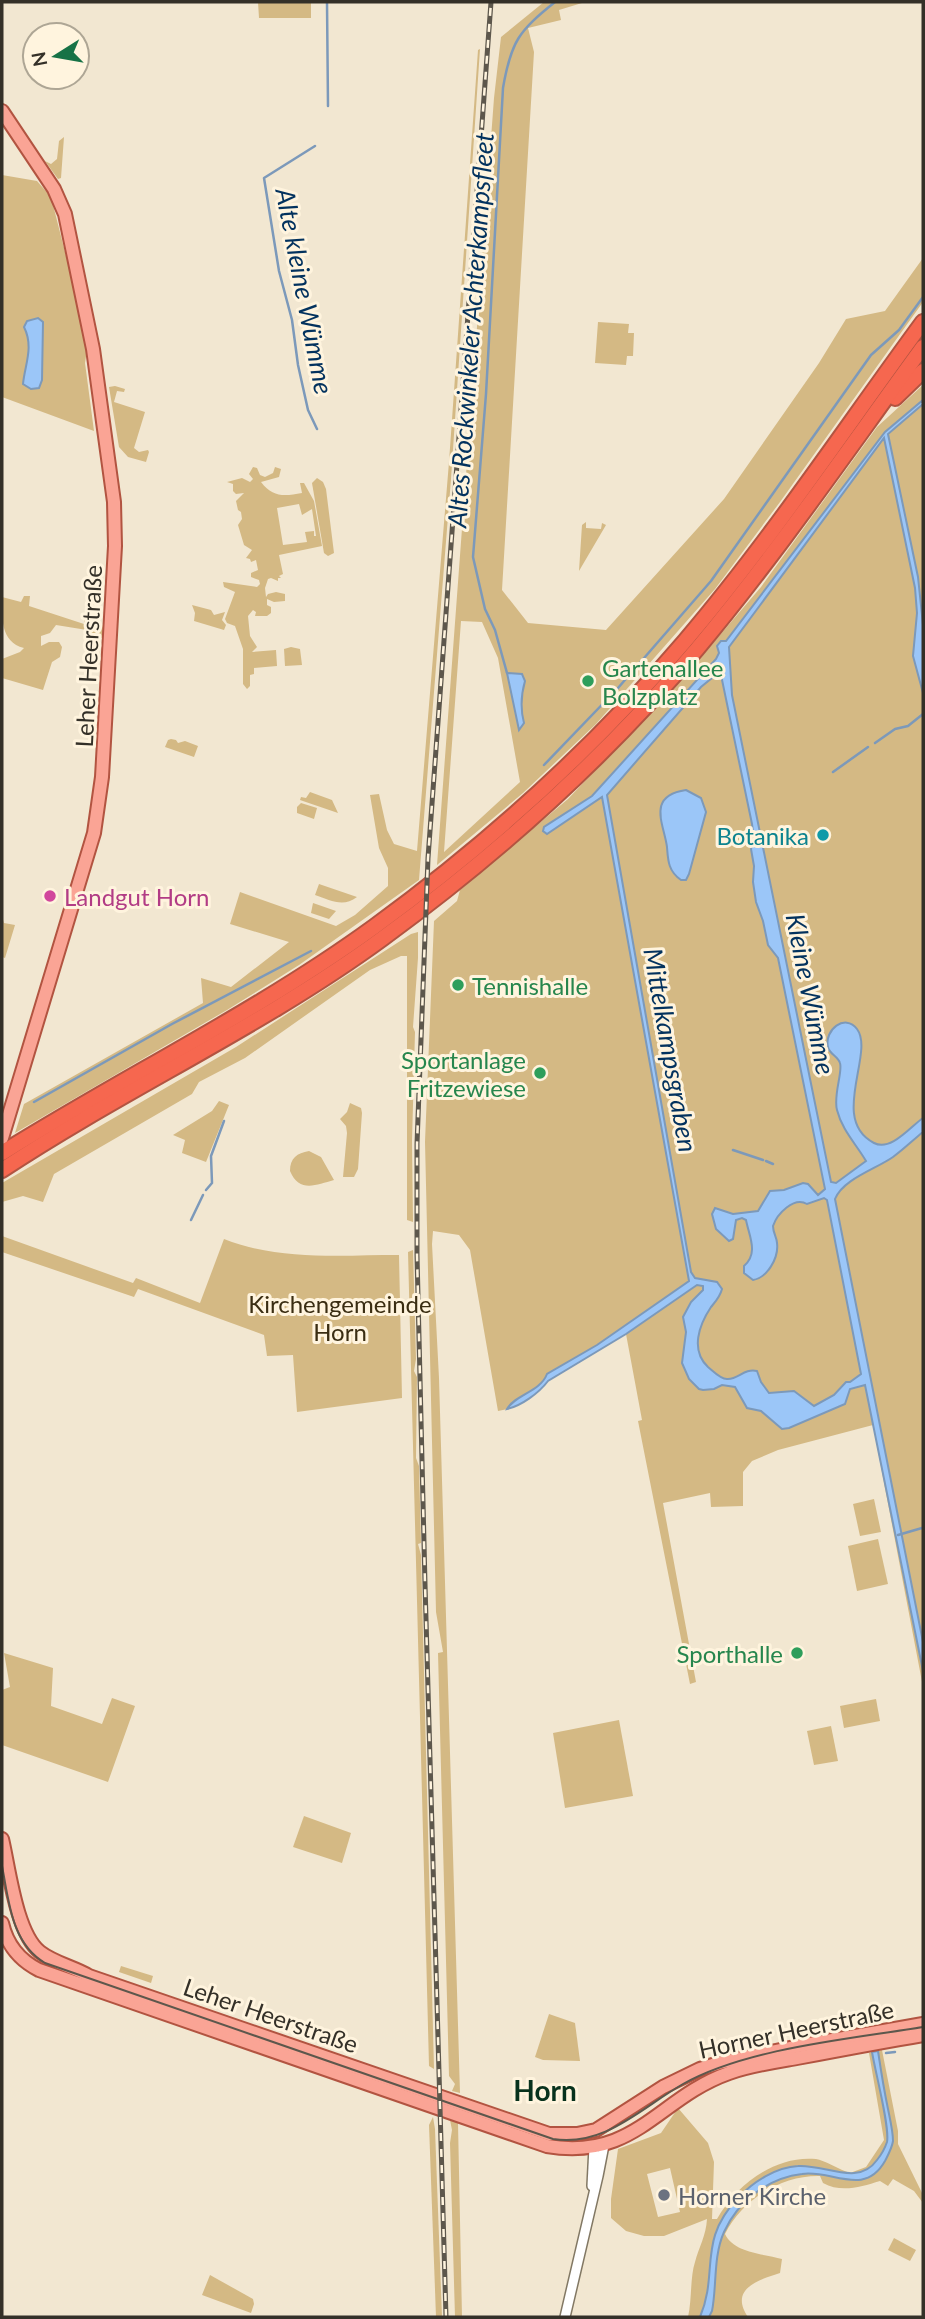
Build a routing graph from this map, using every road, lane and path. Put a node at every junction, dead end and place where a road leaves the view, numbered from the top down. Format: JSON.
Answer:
{"nodes":[{"id":1,"x":2,"y":111,"type":"edge"},
{"id":2,"x":923,"y":322,"type":"edge"},
{"id":3,"x":923,"y":347,"type":"edge"},
{"id":4,"x":923,"y":371,"type":"edge"},
{"id":5,"x":843,"y":457,"type":"junction"},
{"id":6,"x":5,"y":1154,"type":"edge"},
{"id":7,"x":2,"y":1839,"type":"edge"},
{"id":8,"x":2,"y":1923,"type":"edge"},
{"id":9,"x":923,"y":2024,"type":"edge"},
{"id":10,"x":923,"y":2035,"type":"edge"},
{"id":11,"x":601,"y":2127,"type":"junction"},
{"id":12,"x":599,"y":2146,"type":"junction"},
{"id":13,"x":565,"y":2317,"type":"edge"}],
"edges":[{"from":1,"to":6,"type":"main road","name":"Leher Heerstraße"},
{"from":2,"to":6,"type":"highway"},
{"from":3,"to":5,"type":"highway"},
{"from":4,"to":5,"type":"highway"},
{"from":5,"to":6,"type":"highway"},
{"from":7,"to":11,"type":"main road","name":"Leher Heerstraße"},
{"from":8,"to":12,"type":"main road","name":"Leher Heerstraße"},
{"from":9,"to":11,"type":"main road","name":"Horner Heerstraße"},
{"from":10,"to":12,"type":"main road","name":"Horner Heerstraße"},
{"from":11,"to":12,"type":"main road"},
{"from":12,"to":13,"type":"street"}]}
